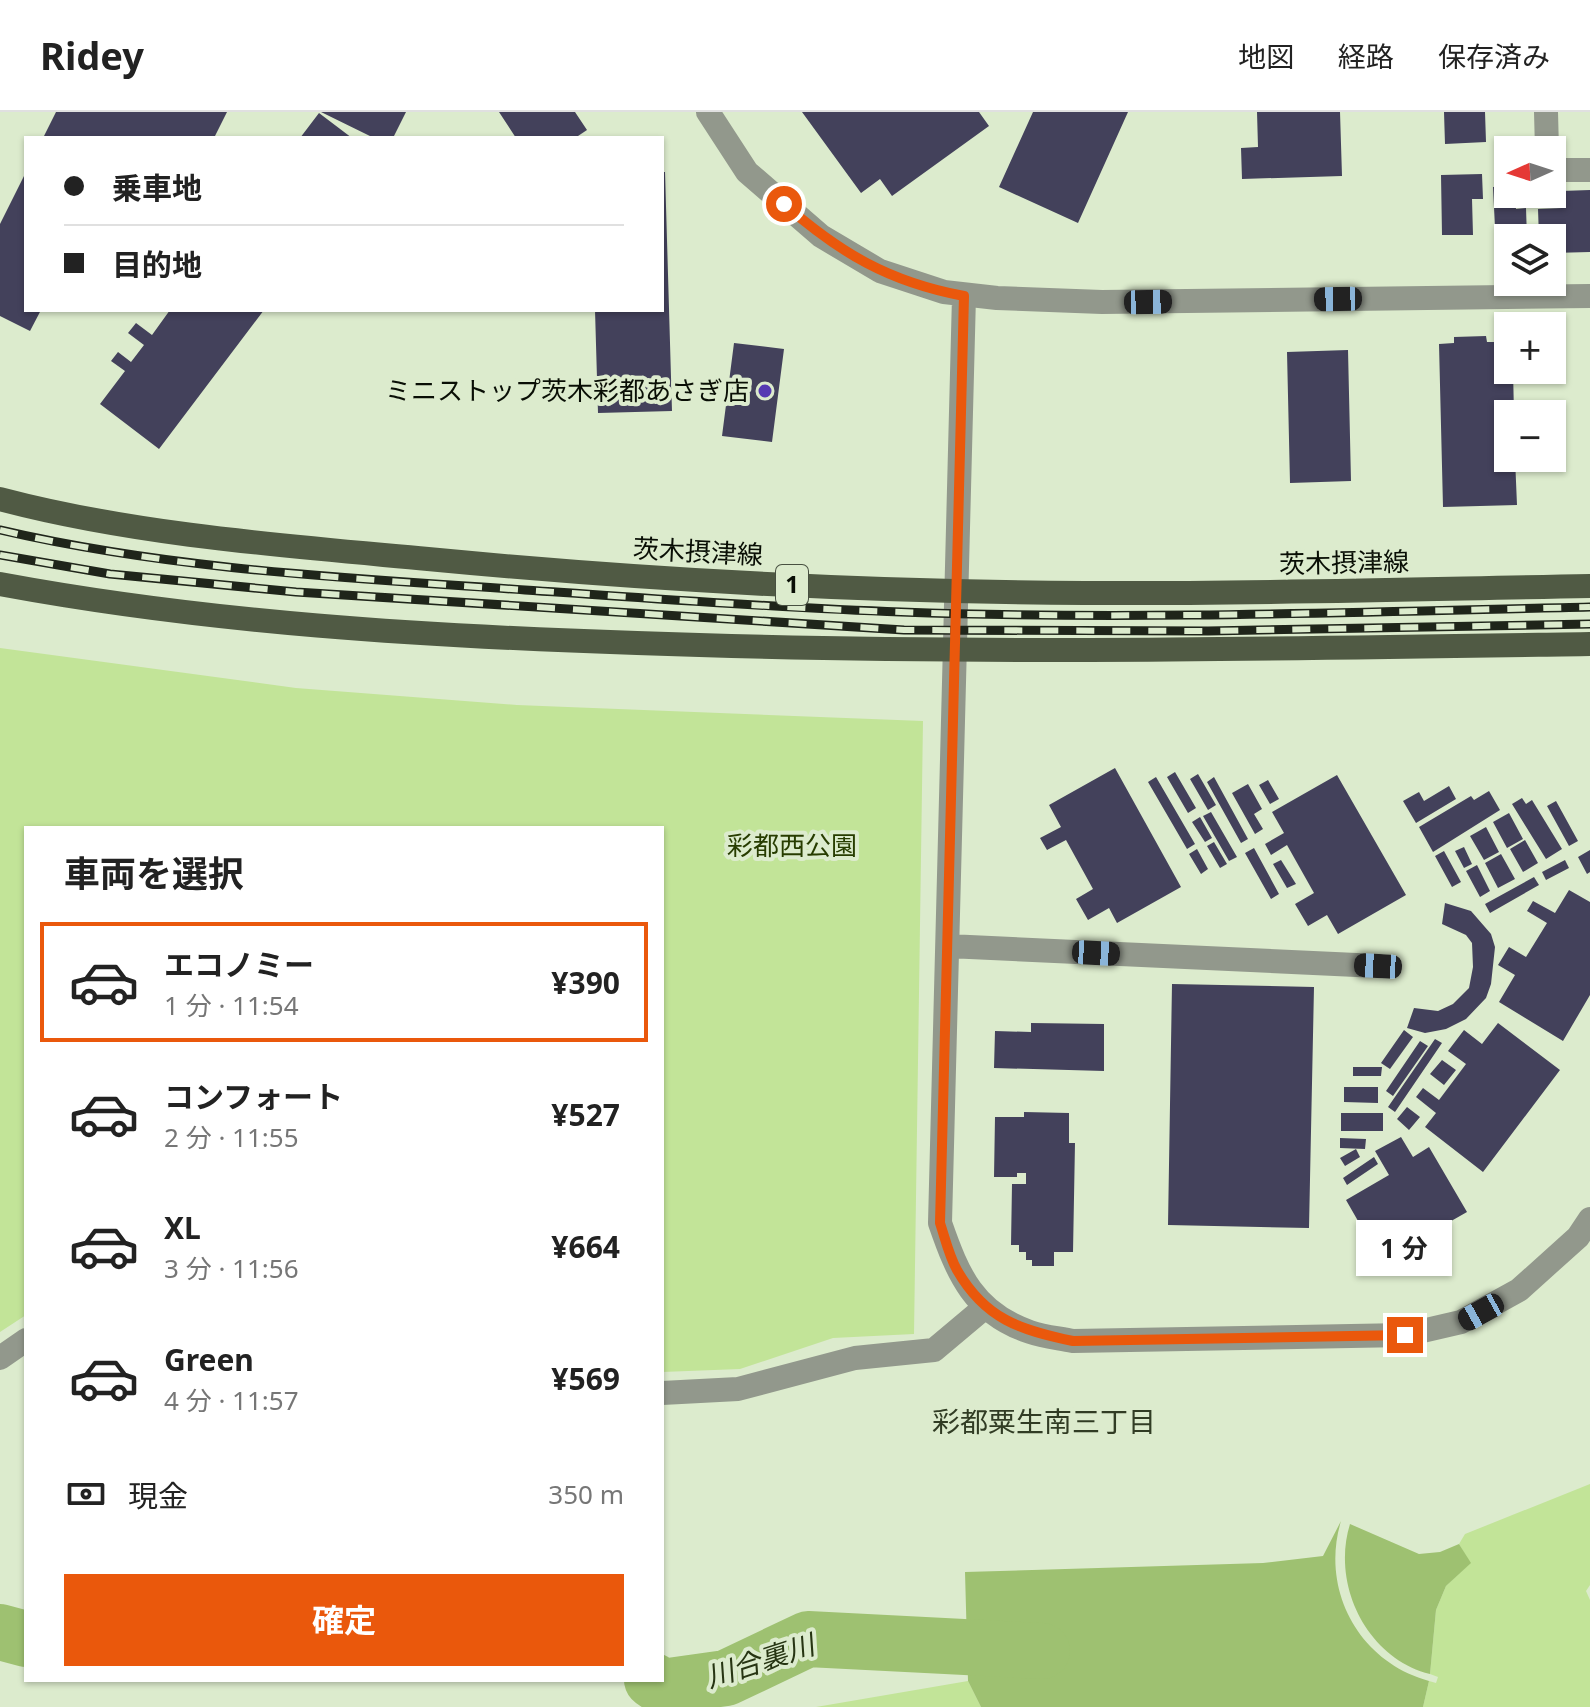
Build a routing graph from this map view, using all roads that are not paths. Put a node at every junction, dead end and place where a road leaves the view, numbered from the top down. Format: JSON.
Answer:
{"nodes":[{"id":1,"x":708,"y":112,"type":"edge"},
{"id":2,"x":1546,"y":112,"type":"edge"},
{"id":3,"x":1547,"y":136,"type":"edge"},
{"id":4,"x":1566,"y":170,"type":"edge"},
{"id":5,"x":1590,"y":170,"type":"edge"},
{"id":6,"x":964,"y":296,"type":"junction"},
{"id":7,"x":1590,"y":296,"type":"edge"},
{"id":8,"x":0,"y":499,"type":"edge"},
{"id":9,"x":0,"y":584,"type":"edge"},
{"id":10,"x":1590,"y":586,"type":"edge"},
{"id":11,"x":1590,"y":644,"type":"edge"},
{"id":12,"x":948,"y":946,"type":"junction"},
{"id":13,"x":1378,"y":966,"type":"dead end"},
{"id":14,"x":1590,"y":1219,"type":"edge"},
{"id":15,"x":984,"y":1308,"type":"junction"},
{"id":16,"x":24,"y":1341,"type":"edge"},
{"id":17,"x":0,"y":1358,"type":"edge"},
{"id":18,"x":664,"y":1393,"type":"edge"}],
"edges":[{"from":1,"to":6,"type":"street"},
{"from":2,"to":3,"type":"street"},
{"from":4,"to":5,"type":"street"},
{"from":6,"to":7,"type":"street"},
{"from":6,"to":12,"type":"street"},
{"from":8,"to":10,"type":"main road","name":"茨木摂津線","number":"1"},
{"from":9,"to":11,"type":"main road"},
{"from":12,"to":13,"type":"street"},
{"from":12,"to":15,"type":"street"},
{"from":14,"to":15,"type":"street"},
{"from":15,"to":18,"type":"street"},
{"from":16,"to":17,"type":"street"}]}
